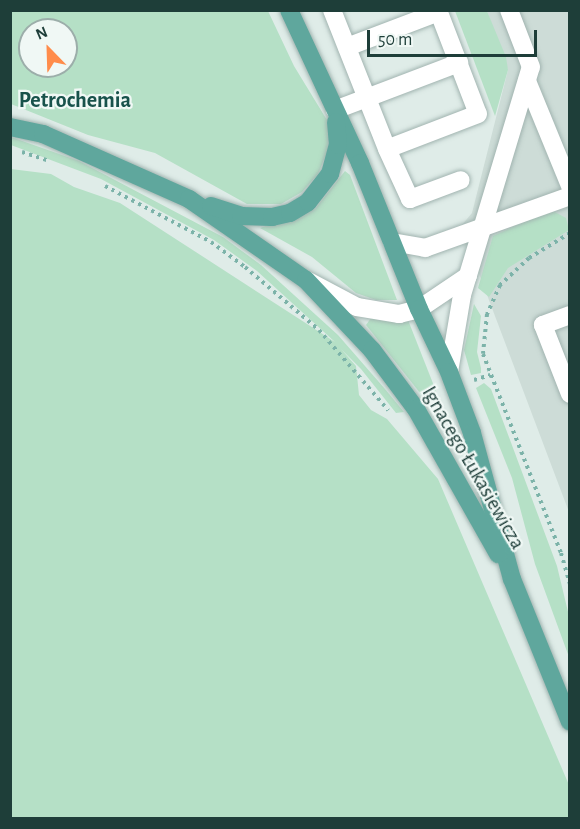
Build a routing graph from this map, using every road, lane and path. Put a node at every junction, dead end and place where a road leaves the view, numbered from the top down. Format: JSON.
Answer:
{"nodes":[{"id":1,"x":332,"y":10,"type":"edge"},
{"id":2,"x":509,"y":10,"type":"edge"},
{"id":3,"x":293,"y":11,"type":"edge"},
{"id":4,"x":439,"y":11,"type":"edge"},
{"id":5,"x":347,"y":47,"type":"junction"},
{"id":6,"x":459,"y":63,"type":"junction"},
{"id":7,"x":526,"y":81,"type":"junction"},
{"id":8,"x":367,"y":98,"type":"junction"},
{"id":9,"x":335,"y":110,"type":"junction"},
{"id":10,"x":10,"y":117,"type":"edge"},
{"id":11,"x":10,"y":127,"type":"edge"},
{"id":12,"x":43,"y":134,"type":"junction"},
{"id":13,"x":10,"y":149,"type":"edge"},
{"id":14,"x":387,"y":149,"type":"junction"},
{"id":15,"x":53,"y":162,"type":"dead end"},
{"id":16,"x":461,"y":180,"type":"dead end"},
{"id":17,"x":103,"y":185,"type":"dead end"},
{"id":18,"x":570,"y":186,"type":"edge"},
{"id":19,"x":570,"y":196,"type":"edge"},
{"id":20,"x":189,"y":199,"type":"junction"},
{"id":21,"x":482,"y":227,"type":"junction"},
{"id":22,"x":570,"y":233,"type":"edge"},
{"id":23,"x":392,"y":242,"type":"junction"},
{"id":24,"x":468,"y":276,"type":"junction"},
{"id":25,"x":306,"y":280,"type":"junction"},
{"id":26,"x":419,"y":309,"type":"junction"},
{"id":27,"x":570,"y":315,"type":"edge"},
{"id":28,"x":565,"y":370,"type":"edge"},
{"id":29,"x":490,"y":375,"type":"junction"},
{"id":30,"x":452,"y":380,"type":"junction"},
{"id":31,"x":570,"y":394,"type":"edge"},
{"id":32,"x":416,"y":409,"type":"junction"},
{"id":33,"x":512,"y":579,"type":"junction"},
{"id":34,"x":570,"y":585,"type":"edge"},
{"id":35,"x":570,"y":722,"type":"edge"}],
"edges":[{"from":1,"to":5,"type":"lane"},
{"from":2,"to":7,"type":"lane"},
{"from":3,"to":9,"type":"main road","name":"Ignacego Łukasiewicza"},
{"from":4,"to":5,"type":"lane"},
{"from":4,"to":6,"type":"lane"},
{"from":5,"to":8,"type":"lane"},
{"from":6,"to":8,"type":"lane"},
{"from":6,"to":14,"type":"lane"},
{"from":7,"to":18,"type":"lane"},
{"from":7,"to":21,"type":"lane"},
{"from":8,"to":9,"type":"lane"},
{"from":8,"to":14,"type":"lane"},
{"from":9,"to":20,"type":"main road"},
{"from":9,"to":23,"type":"main road","name":"Ignacego Łukasiewicza"},
{"from":10,"to":12,"type":"main road"},
{"from":11,"to":12,"type":"main road","name":"Ignacego Łukasiewicza"},
{"from":12,"to":20,"type":"main road","name":"Ignacego Łukasiewicza"},
{"from":13,"to":15,"type":"path"},
{"from":14,"to":16,"type":"lane"},
{"from":17,"to":32,"type":"path"},
{"from":19,"to":21,"type":"lane"},
{"from":20,"to":25,"type":"main road","name":"Ignacego Łukasiewicza"},
{"from":21,"to":23,"type":"lane"},
{"from":21,"to":24,"type":"lane"},
{"from":22,"to":29,"type":"path"},
{"from":23,"to":26,"type":"main road","name":"Ignacego Łukasiewicza"},
{"from":24,"to":26,"type":"lane"},
{"from":24,"to":30,"type":"lane"},
{"from":25,"to":26,"type":"lane"},
{"from":25,"to":32,"type":"main road","name":"Ignacego Łukasiewicza"},
{"from":26,"to":30,"type":"main road","name":"Ignacego Łukasiewicza"},
{"from":27,"to":28,"type":"lane"},
{"from":28,"to":31,"type":"lane"},
{"from":29,"to":30,"type":"path"},
{"from":29,"to":34,"type":"path"},
{"from":30,"to":33,"type":"main road","name":"Ignacego Łukasiewicza"},
{"from":32,"to":33,"type":"main road","name":"Ignacego Łukasiewicza"},
{"from":33,"to":35,"type":"main road","name":"Ignacego Łukasiewicza"}]}
